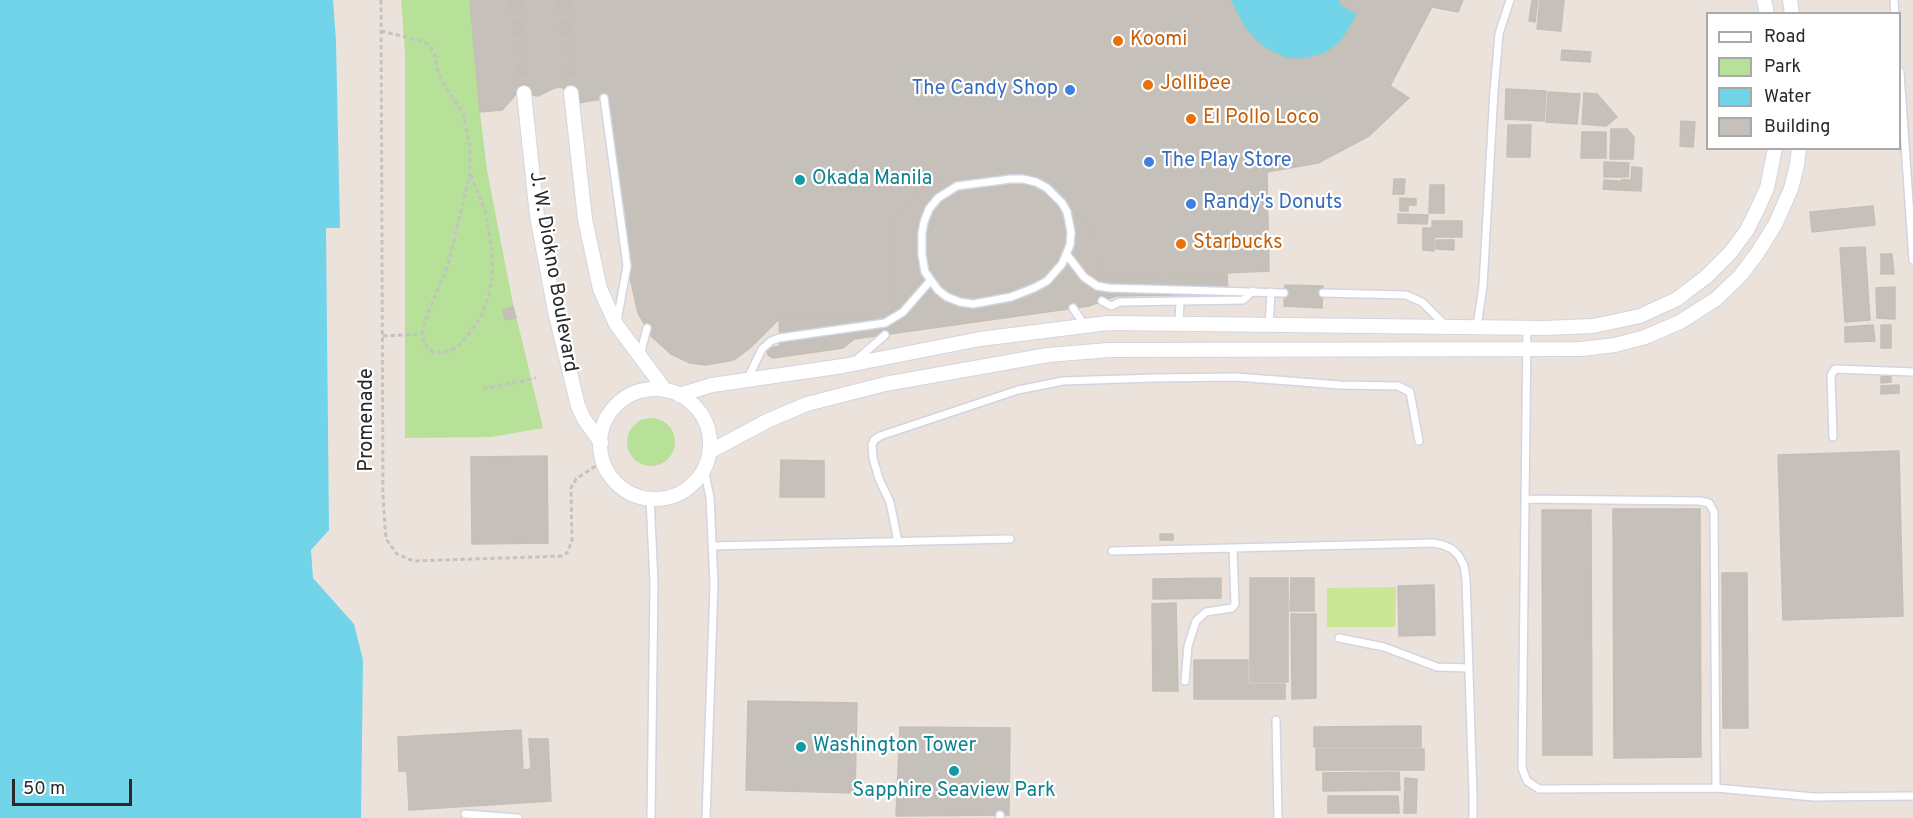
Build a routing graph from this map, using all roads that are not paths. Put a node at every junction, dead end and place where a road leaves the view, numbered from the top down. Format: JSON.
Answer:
{"nodes":[{"id":1,"x":1510,"y":0,"type":"edge"},
{"id":2,"x":524,"y":93,"type":"tunnel mouth"},
{"id":3,"x":571,"y":93,"type":"tunnel mouth"},
{"id":4,"x":1901,"y":99,"type":"edge"},
{"id":5,"x":606,"y":103,"type":"dead end"},
{"id":6,"x":1775,"y":150,"type":"edge"},
{"id":7,"x":1799,"y":150,"type":"edge"},
{"id":8,"x":1067,"y":255,"type":"junction"},
{"id":9,"x":1913,"y":260,"type":"edge"},
{"id":10,"x":930,"y":281,"type":"junction"},
{"id":11,"x":1253,"y":291,"type":"junction"},
{"id":12,"x":1271,"y":292,"type":"junction"},
{"id":13,"x":1284,"y":293,"type":"dead end"},
{"id":14,"x":1323,"y":293,"type":"dead end"},
{"id":15,"x":1102,"y":301,"type":"dead end"},
{"id":16,"x":1179,"y":301,"type":"junction"},
{"id":17,"x":1073,"y":308,"type":"dead end"},
{"id":18,"x":616,"y":324,"type":"junction"},
{"id":19,"x":1179,"y":325,"type":"junction"},
{"id":20,"x":1084,"y":326,"type":"junction"},
{"id":21,"x":1269,"y":326,"type":"junction"},
{"id":22,"x":1477,"y":327,"type":"junction"},
{"id":23,"x":647,"y":328,"type":"dead end"},
{"id":24,"x":1448,"y":328,"type":"junction"},
{"id":25,"x":1527,"y":328,"type":"junction"},
{"id":26,"x":885,"y":335,"type":"dead end"},
{"id":27,"x":1527,"y":350,"type":"junction"},
{"id":28,"x":639,"y":357,"type":"junction"},
{"id":29,"x":851,"y":365,"type":"junction"},
{"id":30,"x":1913,"y":372,"type":"edge"},
{"id":31,"x":747,"y":380,"type":"junction"},
{"id":32,"x":665,"y":390,"type":"junction"},
{"id":33,"x":679,"y":394,"type":"junction"},
{"id":34,"x":1833,"y":437,"type":"dead end"},
{"id":35,"x":1419,"y":441,"type":"dead end"},
{"id":36,"x":601,"y":443,"type":"junction"},
{"id":37,"x":710,"y":452,"type":"junction"},
{"id":38,"x":704,"y":468,"type":"junction"},
{"id":39,"x":650,"y":498,"type":"junction"},
{"id":40,"x":1525,"y":499,"type":"junction"},
{"id":41,"x":1011,"y":540,"type":"dead end"},
{"id":42,"x":898,"y":542,"type":"junction"},
{"id":43,"x":712,"y":546,"type":"junction"},
{"id":44,"x":1233,"y":548,"type":"junction"},
{"id":45,"x":1112,"y":551,"type":"dead end"},
{"id":46,"x":1339,"y":638,"type":"dead end"},
{"id":47,"x":1468,"y":668,"type":"junction"},
{"id":48,"x":1185,"y":681,"type":"dead end"},
{"id":49,"x":1276,"y":720,"type":"dead end"},
{"id":50,"x":1716,"y":788,"type":"junction"},
{"id":51,"x":1913,"y":796,"type":"edge"},
{"id":52,"x":465,"y":814,"type":"dead end"},
{"id":53,"x":518,"y":818,"type":"edge"},
{"id":54,"x":651,"y":818,"type":"edge"},
{"id":55,"x":706,"y":818,"type":"edge"},
{"id":56,"x":1278,"y":818,"type":"edge"},
{"id":57,"x":1473,"y":818,"type":"edge"}],
"edges":[{"from":1,"to":22,"type":"lane"},
{"from":2,"to":36,"type":"street","name":"J. W. Diokno Boulevard"},
{"from":3,"to":18,"type":"street"},
{"from":4,"to":9,"type":"lane"},
{"from":5,"to":18,"type":"lane"},
{"from":6,"to":25,"type":"street"},
{"from":7,"to":27,"type":"street"},
{"from":8,"to":10,"type":"lane"},
{"from":8,"to":10,"type":"lane"},
{"from":8,"to":11,"type":"lane"},
{"from":10,"to":31,"type":"lane"},
{"from":11,"to":12,"type":"lane"},
{"from":11,"to":16,"type":"lane"},
{"from":12,"to":13,"type":"lane"},
{"from":12,"to":21,"type":"lane"},
{"from":14,"to":24,"type":"lane"},
{"from":15,"to":16,"type":"lane"},
{"from":16,"to":19,"type":"lane"},
{"from":17,"to":20,"type":"lane"},
{"from":18,"to":28,"type":"street"},
{"from":19,"to":20,"type":"street"},
{"from":19,"to":21,"type":"street"},
{"from":20,"to":29,"type":"street"},
{"from":21,"to":24,"type":"street"},
{"from":22,"to":24,"type":"street"},
{"from":22,"to":25,"type":"street"},
{"from":23,"to":28,"type":"lane"},
{"from":25,"to":27,"type":"lane"},
{"from":26,"to":29,"type":"lane"},
{"from":27,"to":37,"type":"street"},
{"from":27,"to":40,"type":"lane"},
{"from":28,"to":32,"type":"street"},
{"from":29,"to":31,"type":"street"},
{"from":30,"to":34,"type":"lane"},
{"from":31,"to":33,"type":"street"},
{"from":32,"to":33,"type":"street"},
{"from":32,"to":36,"type":"street"},
{"from":33,"to":37,"type":"street"},
{"from":35,"to":42,"type":"lane"},
{"from":36,"to":39,"type":"street"},
{"from":37,"to":38,"type":"street"},
{"from":38,"to":39,"type":"street"},
{"from":38,"to":43,"type":"lane"},
{"from":39,"to":54,"type":"lane"},
{"from":40,"to":50,"type":"lane"},
{"from":40,"to":50,"type":"lane"},
{"from":41,"to":42,"type":"lane"},
{"from":42,"to":43,"type":"lane"},
{"from":43,"to":55,"type":"lane"},
{"from":44,"to":45,"type":"lane"},
{"from":44,"to":47,"type":"lane"},
{"from":44,"to":48,"type":"lane"},
{"from":46,"to":47,"type":"lane"},
{"from":47,"to":57,"type":"lane"},
{"from":49,"to":56,"type":"lane"},
{"from":50,"to":51,"type":"lane"},
{"from":52,"to":53,"type":"lane"}]}
